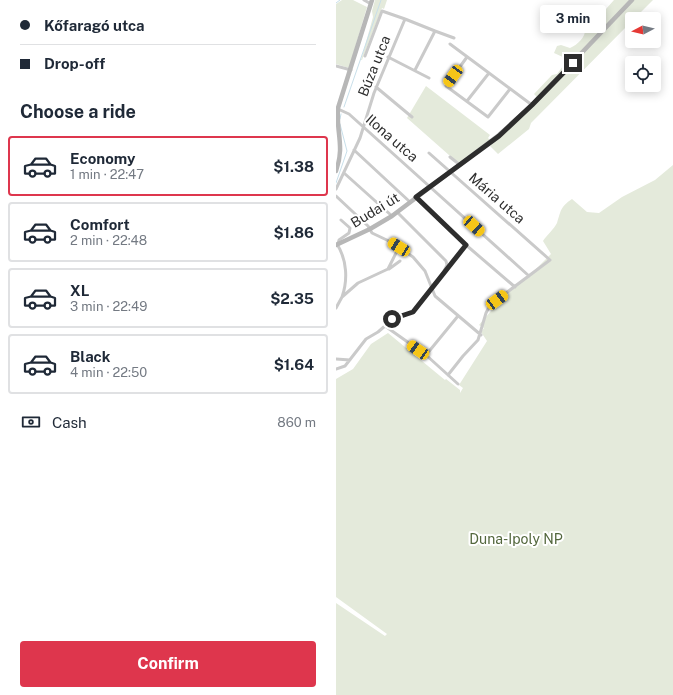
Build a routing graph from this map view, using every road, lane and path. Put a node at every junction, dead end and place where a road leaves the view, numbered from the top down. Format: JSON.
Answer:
{"nodes":[{"id":1,"x":364,"y":0,"type":"edge"},
{"id":2,"x":632,"y":0,"type":"edge"},
{"id":3,"x":372,"y":2,"type":"edge"},
{"id":4,"x":405,"y":19,"type":"junction"},
{"id":5,"x":435,"y":31,"type":"junction"},
{"id":6,"x":454,"y":38,"type":"dead end"},
{"id":7,"x":450,"y":44,"type":"dead end"},
{"id":8,"x":365,"y":56,"type":"dead end"},
{"id":9,"x":388,"y":57,"type":"junction"},
{"id":10,"x":467,"y":57,"type":"junction"},
{"id":11,"x":336,"y":66,"type":"edge"},
{"id":12,"x":351,"y":70,"type":"junction"},
{"id":13,"x":415,"y":70,"type":"junction"},
{"id":14,"x":489,"y":73,"type":"junction"},
{"id":15,"x":429,"y":78,"type":"dead end"},
{"id":16,"x":376,"y":87,"type":"junction"},
{"id":17,"x":510,"y":89,"type":"junction"},
{"id":18,"x":467,"y":102,"type":"junction"},
{"id":19,"x":532,"y":105,"type":"junction"},
{"id":20,"x":337,"y":108,"type":"edge"},
{"id":21,"x":412,"y":117,"type":"dead end"},
{"id":22,"x":363,"y":127,"type":"junction"},
{"id":23,"x":339,"y":143,"type":"edge"},
{"id":24,"x":354,"y":150,"type":"junction"},
{"id":25,"x":429,"y":153,"type":"dead end"},
{"id":26,"x":450,"y":157,"type":"dead end"},
{"id":27,"x":460,"y":165,"type":"junction"},
{"id":28,"x":336,"y":171,"type":"edge"},
{"id":29,"x":450,"y":172,"type":"junction"},
{"id":30,"x":344,"y":173,"type":"junction"},
{"id":31,"x":431,"y":186,"type":"junction"},
{"id":32,"x":336,"y":189,"type":"edge"},
{"id":33,"x":336,"y":196,"type":"edge"},
{"id":34,"x":416,"y":197,"type":"junction"},
{"id":35,"x":410,"y":202,"type":"junction"},
{"id":36,"x":397,"y":212,"type":"junction"},
{"id":37,"x":392,"y":216,"type":"junction"},
{"id":38,"x":341,"y":220,"type":"dead end"},
{"id":39,"x":370,"y":229,"type":"junction"},
{"id":40,"x":337,"y":244,"type":"edge"},
{"id":41,"x":466,"y":245,"type":"junction"},
{"id":42,"x":399,"y":247,"type":"junction"},
{"id":43,"x":400,"y":261,"type":"dead end"},
{"id":44,"x":388,"y":269,"type":"junction"},
{"id":45,"x":442,"y":276,"type":"junction"},
{"id":46,"x":529,"y":276,"type":"junction"},
{"id":47,"x":515,"y":286,"type":"junction"},
{"id":48,"x":432,"y":289,"type":"junction"},
{"id":49,"x":342,"y":297,"type":"junction"},
{"id":50,"x":338,"y":302,"type":"edge"},
{"id":51,"x":336,"y":308,"type":"edge"},
{"id":52,"x":458,"y":316,"type":"junction"},
{"id":53,"x":385,"y":326,"type":"junction"},
{"id":54,"x":481,"y":335,"type":"junction"},
{"id":55,"x":426,"y":355,"type":"junction"},
{"id":56,"x":336,"y":359,"type":"edge"},
{"id":57,"x":350,"y":360,"type":"junction"},
{"id":58,"x":336,"y":369,"type":"edge"},
{"id":59,"x":448,"y":375,"type":"junction"},
{"id":60,"x":458,"y":384,"type":"dead end"}],
"edges":[{"from":1,"to":3,"type":"street"},
{"from":2,"to":19,"type":"street","name":"Budai út"},
{"from":3,"to":12,"type":"street"},
{"from":4,"to":5,"type":"street"},
{"from":4,"to":8,"type":"street","name":"Búza utca"},
{"from":4,"to":9,"type":"street","name":"Búza utca"},
{"from":5,"to":6,"type":"street"},
{"from":5,"to":13,"type":"street"},
{"from":7,"to":10,"type":"street"},
{"from":9,"to":13,"type":"street"},
{"from":9,"to":16,"type":"street","name":"Búza utca"},
{"from":10,"to":14,"type":"street"},
{"from":10,"to":18,"type":"street"},
{"from":11,"to":12,"type":"street"},
{"from":12,"to":20,"type":"street"},
{"from":13,"to":15,"type":"street"},
{"from":14,"to":17,"type":"street"},
{"from":14,"to":18,"type":"street"},
{"from":16,"to":21,"type":"street"},
{"from":16,"to":22,"type":"street","name":"Búza utca"},
{"from":17,"to":18,"type":"street"},
{"from":17,"to":19,"type":"street"},
{"from":19,"to":27,"type":"street","name":"Budai út"},
{"from":20,"to":22,"type":"street","name":"Ilona utca"},
{"from":20,"to":23,"type":"street"},
{"from":22,"to":24,"type":"street","name":"Búza utca"},
{"from":22,"to":31,"type":"street","name":"Ilona utca"},
{"from":23,"to":28,"type":"street"},
{"from":24,"to":30,"type":"street","name":"Búza utca"},
{"from":24,"to":35,"type":"street"},
{"from":25,"to":29,"type":"street","name":"Mária utca"},
{"from":26,"to":27,"type":"street"},
{"from":27,"to":29,"type":"street","name":"Budai út"},
{"from":29,"to":31,"type":"street","name":"Budai út"},
{"from":29,"to":46,"type":"street","name":"Mária utca"},
{"from":30,"to":32,"type":"street","name":"Búza utca"},
{"from":30,"to":37,"type":"street"},
{"from":31,"to":34,"type":"street","name":"Budai út"},
{"from":31,"to":46,"type":"street","name":"Ilona utca"},
{"from":33,"to":39,"type":"street"},
{"from":34,"to":35,"type":"street","name":"Budai út"},
{"from":34,"to":41,"type":"street"},
{"from":35,"to":36,"type":"street","name":"Budai út"},
{"from":36,"to":37,"type":"street","name":"Budai út"},
{"from":36,"to":45,"type":"street"},
{"from":37,"to":39,"type":"street","name":"Budai út"},
{"from":38,"to":40,"type":"street"},
{"from":39,"to":40,"type":"street","name":"Budai út"},
{"from":39,"to":42,"type":"street"},
{"from":40,"to":49,"type":"street"},
{"from":41,"to":45,"type":"street"},
{"from":41,"to":47,"type":"street"},
{"from":42,"to":44,"type":"street"},
{"from":42,"to":48,"type":"street"},
{"from":43,"to":44,"type":"street"},
{"from":44,"to":49,"type":"street"},
{"from":45,"to":48,"type":"street"},
{"from":46,"to":47,"type":"street"},
{"from":47,"to":54,"type":"street"},
{"from":48,"to":52,"type":"street"},
{"from":48,"to":53,"type":"street"},
{"from":49,"to":50,"type":"street"},
{"from":50,"to":51,"type":"street"},
{"from":52,"to":54,"type":"street"},
{"from":52,"to":55,"type":"street"},
{"from":53,"to":55,"type":"street"},
{"from":53,"to":57,"type":"street"},
{"from":54,"to":59,"type":"street"},
{"from":55,"to":59,"type":"street"},
{"from":56,"to":57,"type":"street"},
{"from":57,"to":58,"type":"street"},
{"from":59,"to":60,"type":"street"}]}
